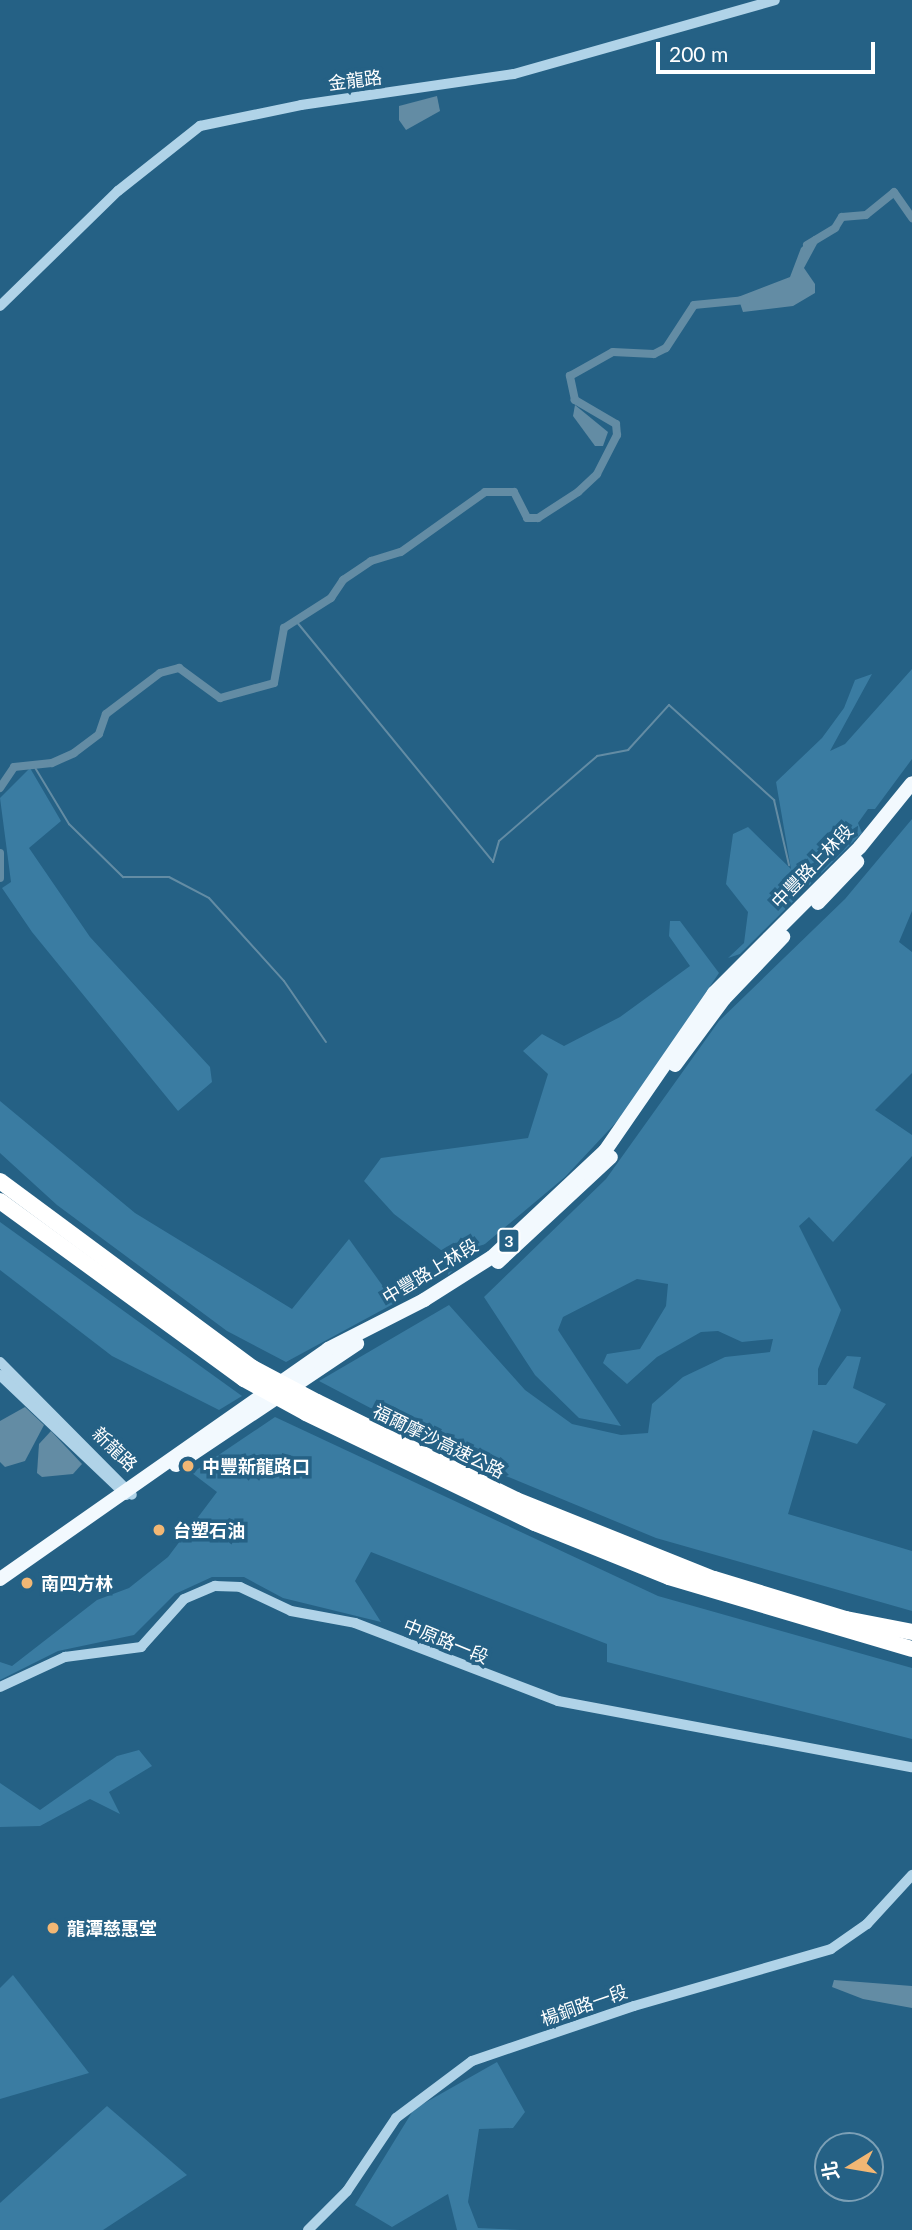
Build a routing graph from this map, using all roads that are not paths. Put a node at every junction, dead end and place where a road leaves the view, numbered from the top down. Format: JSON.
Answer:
{"nodes":[{"id":1,"x":775,"y":0,"type":"edge"},
{"id":2,"x":0,"y":306,"type":"edge"},
{"id":3,"x":912,"y":783,"type":"edge"},
{"id":4,"x":912,"y":794,"type":"edge"},
{"id":5,"x":0,"y":1181,"type":"edge"},
{"id":6,"x":0,"y":1201,"type":"edge"},
{"id":7,"x":0,"y":1362,"type":"edge"},
{"id":8,"x":0,"y":1374,"type":"edge"},
{"id":9,"x":249,"y":1374,"type":"junction"},
{"id":10,"x":311,"y":1407,"type":"junction"},
{"id":11,"x":127,"y":1492,"type":"junction"},
{"id":12,"x":0,"y":1579,"type":"edge"},
{"id":13,"x":0,"y":1588,"type":"edge"},
{"id":14,"x":912,"y":1632,"type":"edge"},
{"id":15,"x":912,"y":1648,"type":"edge"},
{"id":16,"x":0,"y":1688,"type":"edge"},
{"id":17,"x":912,"y":1767,"type":"edge"},
{"id":18,"x":912,"y":1875,"type":"edge"},
{"id":19,"x":307,"y":2230,"type":"edge"}],
"edges":[{"from":1,"to":2,"type":"street","name":"金龍路"},
{"from":3,"to":11,"type":"main road","name":"中豐路上林段","number":"3"},
{"from":4,"to":11,"type":"main road","name":"中豐路上林段","number":"3"},
{"from":5,"to":9,"type":"highway","name":"福爾摩沙高速公路"},
{"from":6,"to":9,"type":"highway","name":"福爾摩沙高速公路"},
{"from":7,"to":11,"type":"street","name":"新龍路"},
{"from":8,"to":11,"type":"street","name":"新龍路"},
{"from":9,"to":10,"type":"highway","name":"福爾摩沙高速公路","bridge":true},
{"from":10,"to":14,"type":"highway","name":"福爾摩沙高速公路"},
{"from":10,"to":15,"type":"highway","name":"福爾摩沙高速公路"},
{"from":11,"to":12,"type":"main road","name":"中豐路上林段","number":"3"},
{"from":11,"to":13,"type":"main road","name":"中豐路上林段","number":"3"},
{"from":16,"to":17,"type":"street","name":"中原路一段"},
{"from":18,"to":19,"type":"street","name":"楊銅路一段"}]}
